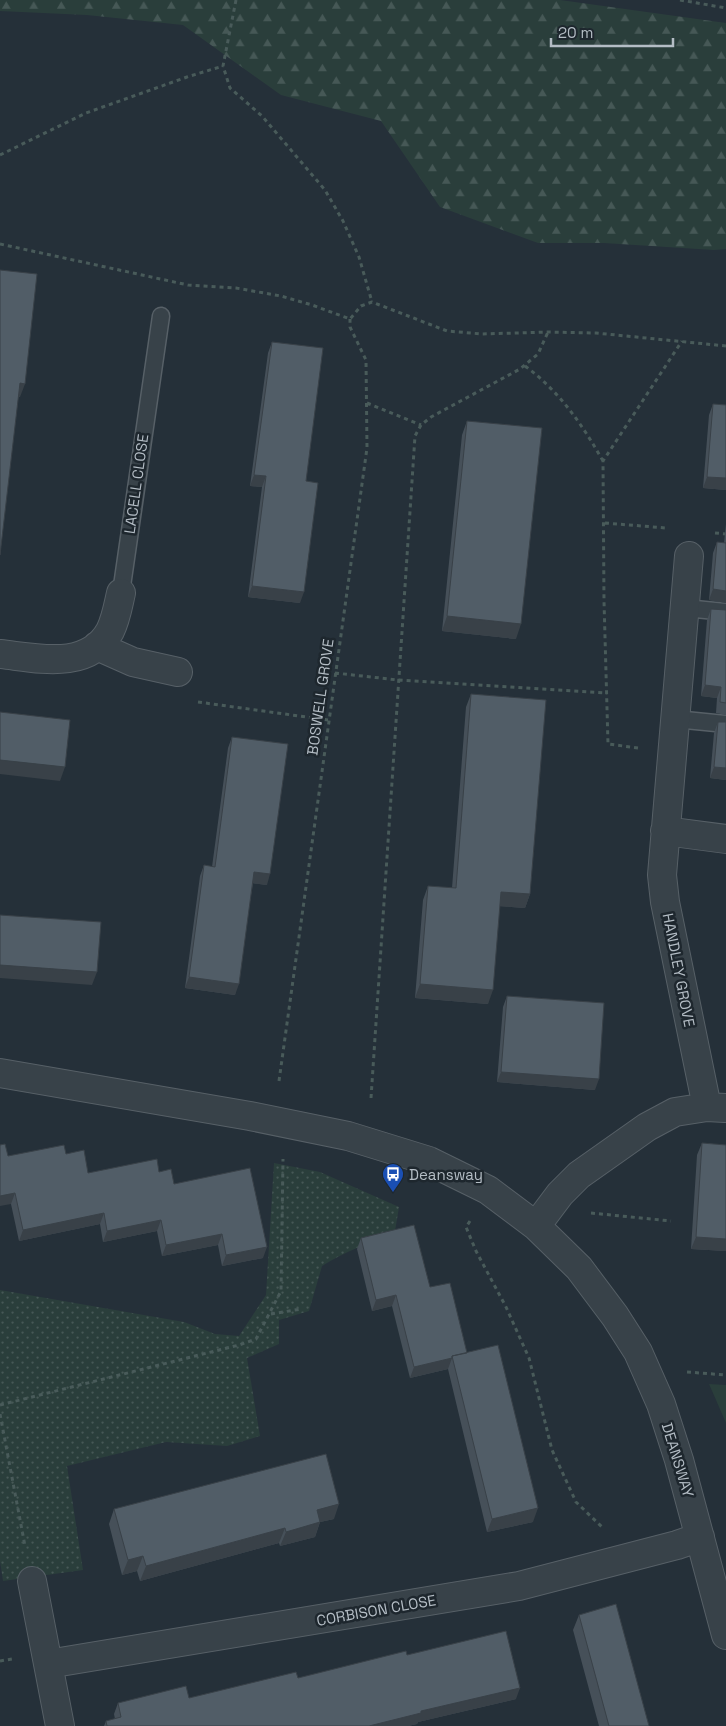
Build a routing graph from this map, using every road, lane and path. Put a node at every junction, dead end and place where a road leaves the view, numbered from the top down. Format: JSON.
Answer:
{"nodes":[{"id":1,"x":236,"y":0,"type":"edge"},
{"id":2,"x":680,"y":0,"type":"edge"},
{"id":3,"x":726,"y":8,"type":"edge"},
{"id":4,"x":223,"y":66,"type":"junction"},
{"id":5,"x":0,"y":155,"type":"edge"},
{"id":6,"x":0,"y":244,"type":"edge"},
{"id":7,"x":372,"y":302,"type":"junction"},
{"id":8,"x":160,"y":316,"type":"dead end"},
{"id":9,"x":350,"y":319,"type":"junction"},
{"id":10,"x":548,"y":332,"type":"junction"},
{"id":11,"x":682,"y":341,"type":"junction"},
{"id":12,"x":726,"y":346,"type":"edge"},
{"id":13,"x":525,"y":365,"type":"junction"},
{"id":14,"x":368,"y":403,"type":"junction"},
{"id":15,"x":421,"y":425,"type":"junction"},
{"id":16,"x":603,"y":461,"type":"junction"},
{"id":17,"x":690,"y":556,"type":"dead end"},
{"id":18,"x":121,"y":593,"type":"joint"},
{"id":19,"x":685,"y":608,"type":"junction"},
{"id":20,"x":726,"y":612,"type":"edge"},
{"id":21,"x":97,"y":646,"type":"junction"},
{"id":22,"x":0,"y":654,"type":"edge"},
{"id":23,"x":178,"y":672,"type":"dead end"},
{"id":24,"x":335,"y":673,"type":"junction"},
{"id":25,"x":398,"y":680,"type":"junction"},
{"id":26,"x":608,"y":693,"type":"junction"},
{"id":27,"x":217,"y":704,"type":"dead end"},
{"id":28,"x":328,"y":720,"type":"junction"},
{"id":29,"x":675,"y":720,"type":"junction"},
{"id":30,"x":726,"y":724,"type":"edge"},
{"id":31,"x":672,"y":752,"type":"junction"},
{"id":32,"x":665,"y":831,"type":"junction"},
{"id":33,"x":726,"y":839,"type":"edge"},
{"id":34,"x":0,"y":1073,"type":"edge"},
{"id":35,"x":279,"y":1081,"type":"dead end"},
{"id":36,"x":371,"y":1098,"type":"dead end"},
{"id":37,"x":716,"y":1108,"type":"edge"},
{"id":38,"x":282,"y":1155,"type":"dead end"},
{"id":39,"x":488,"y":1190,"type":"junction"},
{"id":40,"x":590,"y":1213,"type":"dead end"},
{"id":41,"x":671,"y":1221,"type":"dead end"},
{"id":42,"x":536,"y":1226,"type":"junction"},
{"id":43,"x":301,"y":1310,"type":"dead end"},
{"id":44,"x":270,"y":1314,"type":"junction"},
{"id":45,"x":0,"y":1405,"type":"edge"},
{"id":46,"x":0,"y":1414,"type":"edge"},
{"id":47,"x":700,"y":1537,"type":"junction"},
{"id":48,"x":632,"y":1556,"type":"junction"},
{"id":49,"x":32,"y":1581,"type":"joint"},
{"id":50,"x":726,"y":1635,"type":"edge"},
{"id":51,"x":48,"y":1664,"type":"junction"},
{"id":52,"x":60,"y":1726,"type":"edge"}],
"edges":[{"from":1,"to":4,"type":"path"},
{"from":2,"to":3,"type":"path"},
{"from":4,"to":5,"type":"path"},
{"from":4,"to":7,"type":"path"},
{"from":6,"to":9,"type":"path"},
{"from":7,"to":9,"type":"path"},
{"from":7,"to":10,"type":"path"},
{"from":8,"to":18,"type":"lane","name":"LACELL CLOSE"},
{"from":9,"to":14,"type":"path","name":"BOSWELL GROVE"},
{"from":10,"to":11,"type":"path"},
{"from":10,"to":13,"type":"path"},
{"from":11,"to":12,"type":"path"},
{"from":11,"to":16,"type":"path"},
{"from":13,"to":15,"type":"path"},
{"from":13,"to":16,"type":"path"},
{"from":14,"to":15,"type":"path"},
{"from":14,"to":24,"type":"path","name":"BOSWELL GROVE"},
{"from":15,"to":25,"type":"path"},
{"from":16,"to":26,"type":"path"},
{"from":17,"to":19,"type":"street","name":"HANDLEY GROVE"},
{"from":18,"to":21,"type":"street","name":"LACELL CLOSE"},
{"from":19,"to":20,"type":"lane"},
{"from":19,"to":29,"type":"street","name":"HANDLEY GROVE"},
{"from":21,"to":22,"type":"street","name":"LACELL CLOSE"},
{"from":21,"to":23,"type":"street"},
{"from":24,"to":25,"type":"path"},
{"from":24,"to":28,"type":"path","name":"BOSWELL GROVE"},
{"from":25,"to":26,"type":"path"},
{"from":25,"to":36,"type":"path"},
{"from":26,"to":31,"type":"path"},
{"from":27,"to":28,"type":"path"},
{"from":28,"to":35,"type":"path","name":"BOSWELL GROVE"},
{"from":29,"to":30,"type":"lane"},
{"from":29,"to":31,"type":"street","name":"HANDLEY GROVE"},
{"from":31,"to":32,"type":"street","name":"HANDLEY GROVE"},
{"from":32,"to":33,"type":"street"},
{"from":32,"to":37,"type":"street","name":"HANDLEY GROVE"},
{"from":34,"to":39,"type":"street","name":"DEANSWAY"},
{"from":37,"to":42,"type":"street"},
{"from":38,"to":44,"type":"path"},
{"from":39,"to":42,"type":"street","name":"DEANSWAY"},
{"from":39,"to":48,"type":"path"},
{"from":40,"to":41,"type":"path"},
{"from":42,"to":47,"type":"street","name":"DEANSWAY"},
{"from":43,"to":44,"type":"path"},
{"from":44,"to":45,"type":"path"},
{"from":46,"to":49,"type":"path"},
{"from":47,"to":48,"type":"street","name":"CORBISON CLOSE"},
{"from":47,"to":50,"type":"street","name":"DEANSWAY"},
{"from":48,"to":51,"type":"street","name":"CORBISON CLOSE"},
{"from":49,"to":51,"type":"street"},
{"from":51,"to":52,"type":"street"}]}
